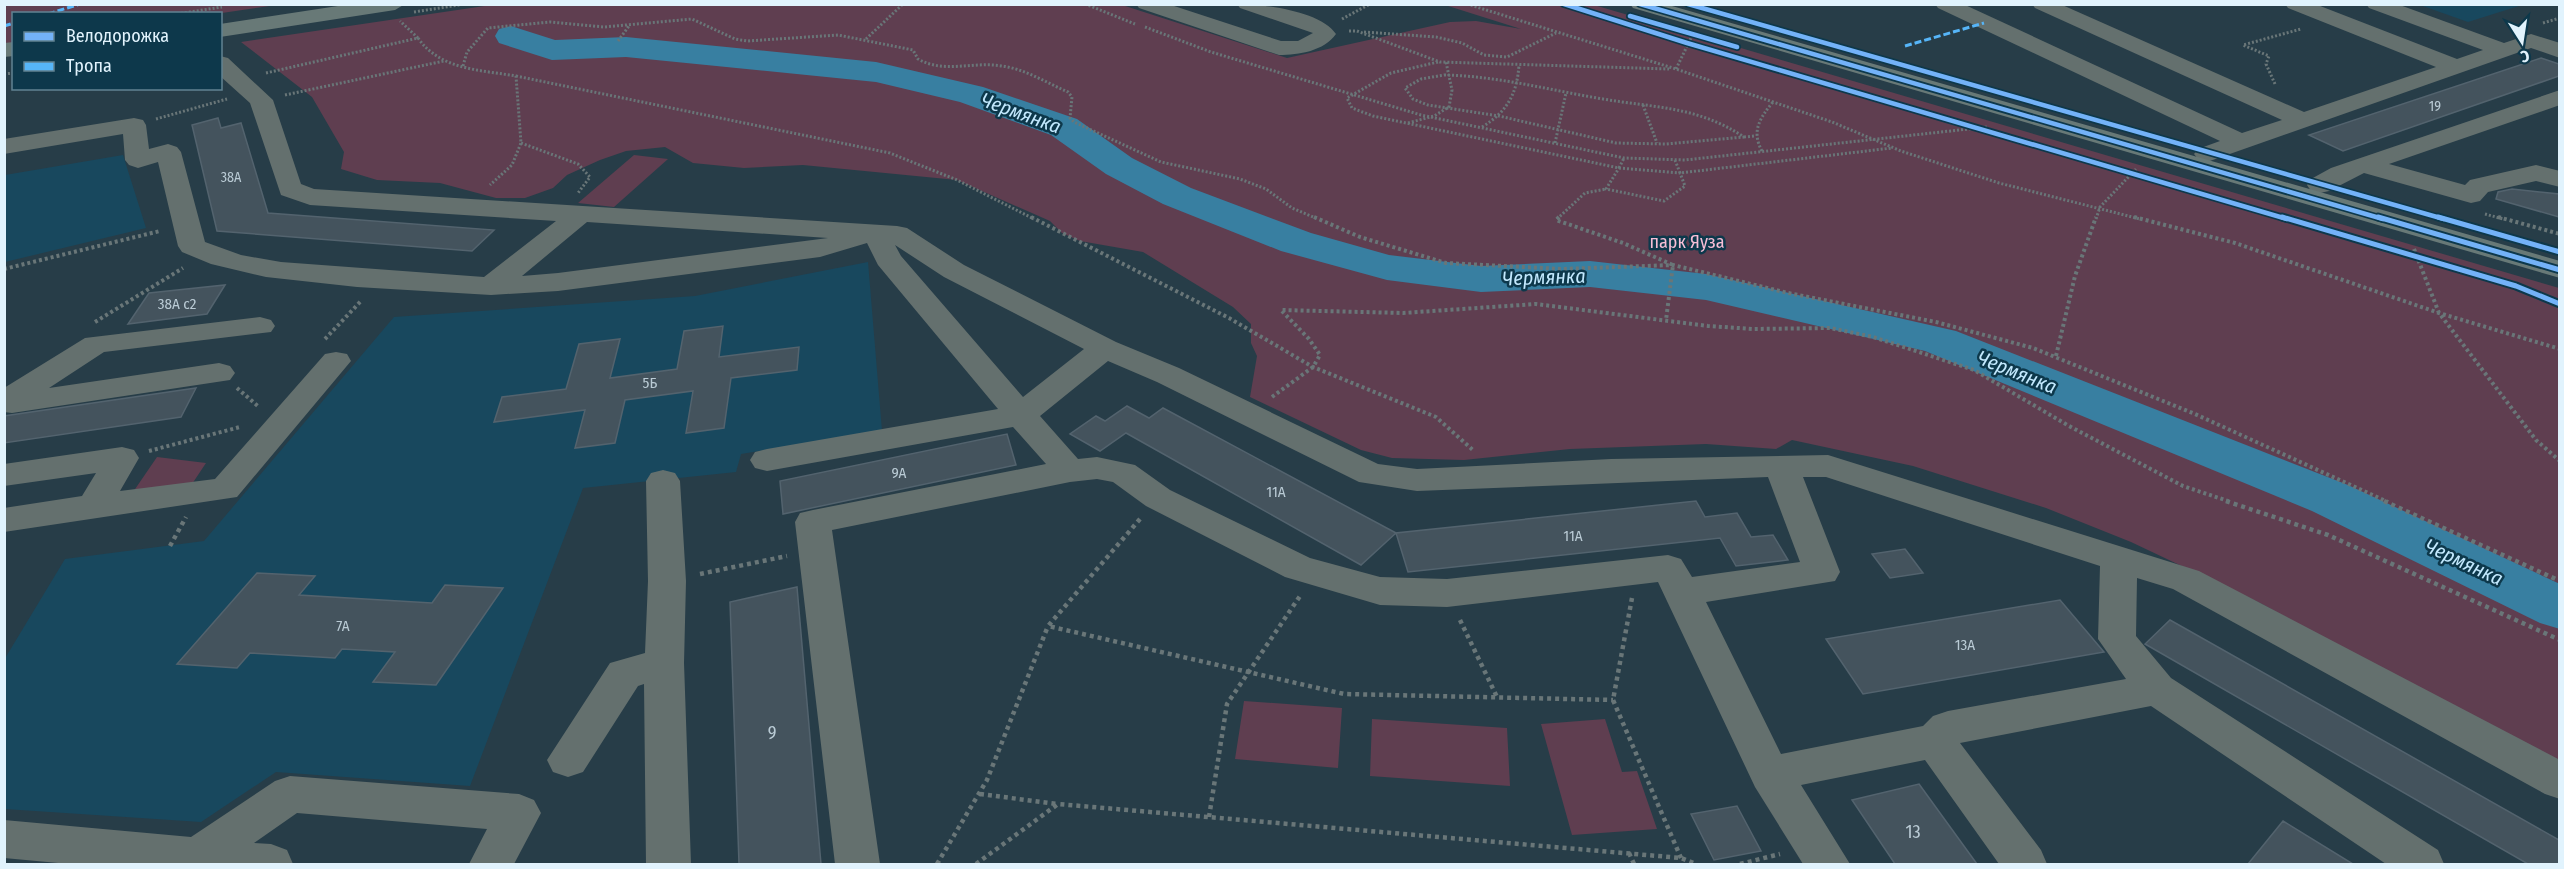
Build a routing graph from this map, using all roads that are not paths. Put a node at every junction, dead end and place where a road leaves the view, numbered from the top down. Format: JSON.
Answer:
{"nodes":[{"id":1,"x":315,"y":4,"type":"edge"},
{"id":2,"x":1146,"y":4,"type":"edge"},
{"id":3,"x":1247,"y":4,"type":"edge"},
{"id":4,"x":1640,"y":4,"type":"edge"},
{"id":5,"x":1688,"y":4,"type":"edge"},
{"id":6,"x":1945,"y":4,"type":"edge"},
{"id":7,"x":2042,"y":4,"type":"edge"},
{"id":8,"x":2295,"y":4,"type":"edge"},
{"id":9,"x":2376,"y":4,"type":"edge"},
{"id":10,"x":395,"y":10,"type":"edge"},
{"id":11,"x":225,"y":12,"type":"edge"},
{"id":12,"x":222,"y":31,"type":"edge"},
{"id":13,"x":2503,"y":51,"type":"junction"},
{"id":14,"x":2559,"y":51,"type":"edge"},
{"id":15,"x":2457,"y":67,"type":"junction"},
{"id":16,"x":241,"y":81,"type":"edge"},
{"id":17,"x":2559,"y":97,"type":"edge"},
{"id":18,"x":2302,"y":120,"type":"junction"},
{"id":19,"x":2241,"y":142,"type":"junction"},
{"id":20,"x":4,"y":147,"type":"edge"},
{"id":21,"x":2207,"y":154,"type":"junction"},
{"id":22,"x":2363,"y":165,"type":"junction"},
{"id":23,"x":2559,"y":179,"type":"edge"},
{"id":24,"x":2320,"y":185,"type":"junction"},
{"id":25,"x":570,"y":213,"type":"junction"},
{"id":26,"x":874,"y":232,"type":"junction"},
{"id":27,"x":2559,"y":252,"type":"edge"},
{"id":28,"x":2559,"y":270,"type":"edge"},
{"id":29,"x":491,"y":286,"type":"junction"},
{"id":30,"x":260,"y":326,"type":"dead end"},
{"id":31,"x":1105,"y":348,"type":"junction"},
{"id":32,"x":330,"y":350,"type":"road end"},
{"id":33,"x":219,"y":373,"type":"dead end"},
{"id":34,"x":4,"y":403,"type":"edge"},
{"id":35,"x":1021,"y":416,"type":"junction"},
{"id":36,"x":767,"y":460,"type":"dead end"},
{"id":37,"x":1781,"y":465,"type":"junction"},
{"id":38,"x":1070,"y":471,"type":"junction"},
{"id":39,"x":4,"y":475,"type":"edge"},
{"id":40,"x":663,"y":481,"type":"dead end"},
{"id":41,"x":93,"y":506,"type":"junction"},
{"id":42,"x":4,"y":520,"type":"edge"},
{"id":43,"x":2119,"y":559,"type":"junction"},
{"id":44,"x":1682,"y":592,"type":"junction"},
{"id":45,"x":664,"y":663,"type":"junction"},
{"id":46,"x":2157,"y":689,"type":"junction"},
{"id":47,"x":1935,"y":741,"type":"junction"},
{"id":48,"x":568,"y":760,"type":"dead end"},
{"id":49,"x":1770,"y":774,"type":"junction"},
{"id":50,"x":2559,"y":781,"type":"edge"},
{"id":51,"x":4,"y":839,"type":"edge"},
{"id":52,"x":1821,"y":854,"type":"edge"},
{"id":53,"x":198,"y":857,"type":"junction"},
{"id":54,"x":271,"y":864,"type":"edge"},
{"id":55,"x":490,"y":864,"type":"edge"},
{"id":56,"x":669,"y":864,"type":"edge"},
{"id":57,"x":857,"y":864,"type":"edge"},
{"id":58,"x":2025,"y":864,"type":"edge"},
{"id":59,"x":2422,"y":864,"type":"edge"}],
"edges":[{"from":1,"to":11,"type":"main road"},
{"from":2,"to":3,"type":"lane"},
{"from":4,"to":28,"type":"main road"},
{"from":5,"to":21,"type":"main road"},
{"from":6,"to":19,"type":"lane"},
{"from":7,"to":18,"type":"lane"},
{"from":8,"to":15,"type":"lane"},
{"from":9,"to":13,"type":"lane"},
{"from":10,"to":12,"type":"main road"},
{"from":13,"to":14,"type":"lane"},
{"from":13,"to":15,"type":"lane"},
{"from":15,"to":18,"type":"lane"},
{"from":16,"to":25,"type":"lane"},
{"from":17,"to":22,"type":"lane"},
{"from":18,"to":19,"type":"lane"},
{"from":19,"to":21,"type":"lane"},
{"from":20,"to":29,"type":"lane"},
{"from":21,"to":24,"type":"main road"},
{"from":22,"to":23,"type":"lane"},
{"from":22,"to":24,"type":"lane"},
{"from":24,"to":27,"type":"main road"},
{"from":25,"to":26,"type":"lane"},
{"from":25,"to":29,"type":"lane"},
{"from":26,"to":29,"type":"lane"},
{"from":26,"to":31,"type":"lane"},
{"from":26,"to":35,"type":"lane"},
{"from":30,"to":34,"type":"lane"},
{"from":31,"to":35,"type":"lane"},
{"from":31,"to":37,"type":"lane"},
{"from":32,"to":41,"type":"lane"},
{"from":33,"to":34,"type":"lane"},
{"from":35,"to":36,"type":"lane"},
{"from":35,"to":38,"type":"lane"},
{"from":37,"to":43,"type":"lane"},
{"from":37,"to":44,"type":"lane"},
{"from":38,"to":44,"type":"lane"},
{"from":38,"to":57,"type":"lane"},
{"from":39,"to":41,"type":"lane"},
{"from":40,"to":45,"type":"lane"},
{"from":41,"to":42,"type":"lane"},
{"from":43,"to":46,"type":"lane"},
{"from":43,"to":50,"type":"lane"},
{"from":44,"to":49,"type":"lane"},
{"from":45,"to":48,"type":"lane"},
{"from":45,"to":56,"type":"lane"},
{"from":46,"to":47,"type":"lane"},
{"from":46,"to":59,"type":"lane"},
{"from":47,"to":49,"type":"lane"},
{"from":47,"to":58,"type":"lane"},
{"from":49,"to":52,"type":"lane"},
{"from":51,"to":53,"type":"lane"},
{"from":53,"to":54,"type":"lane"},
{"from":53,"to":55,"type":"lane"}]}
